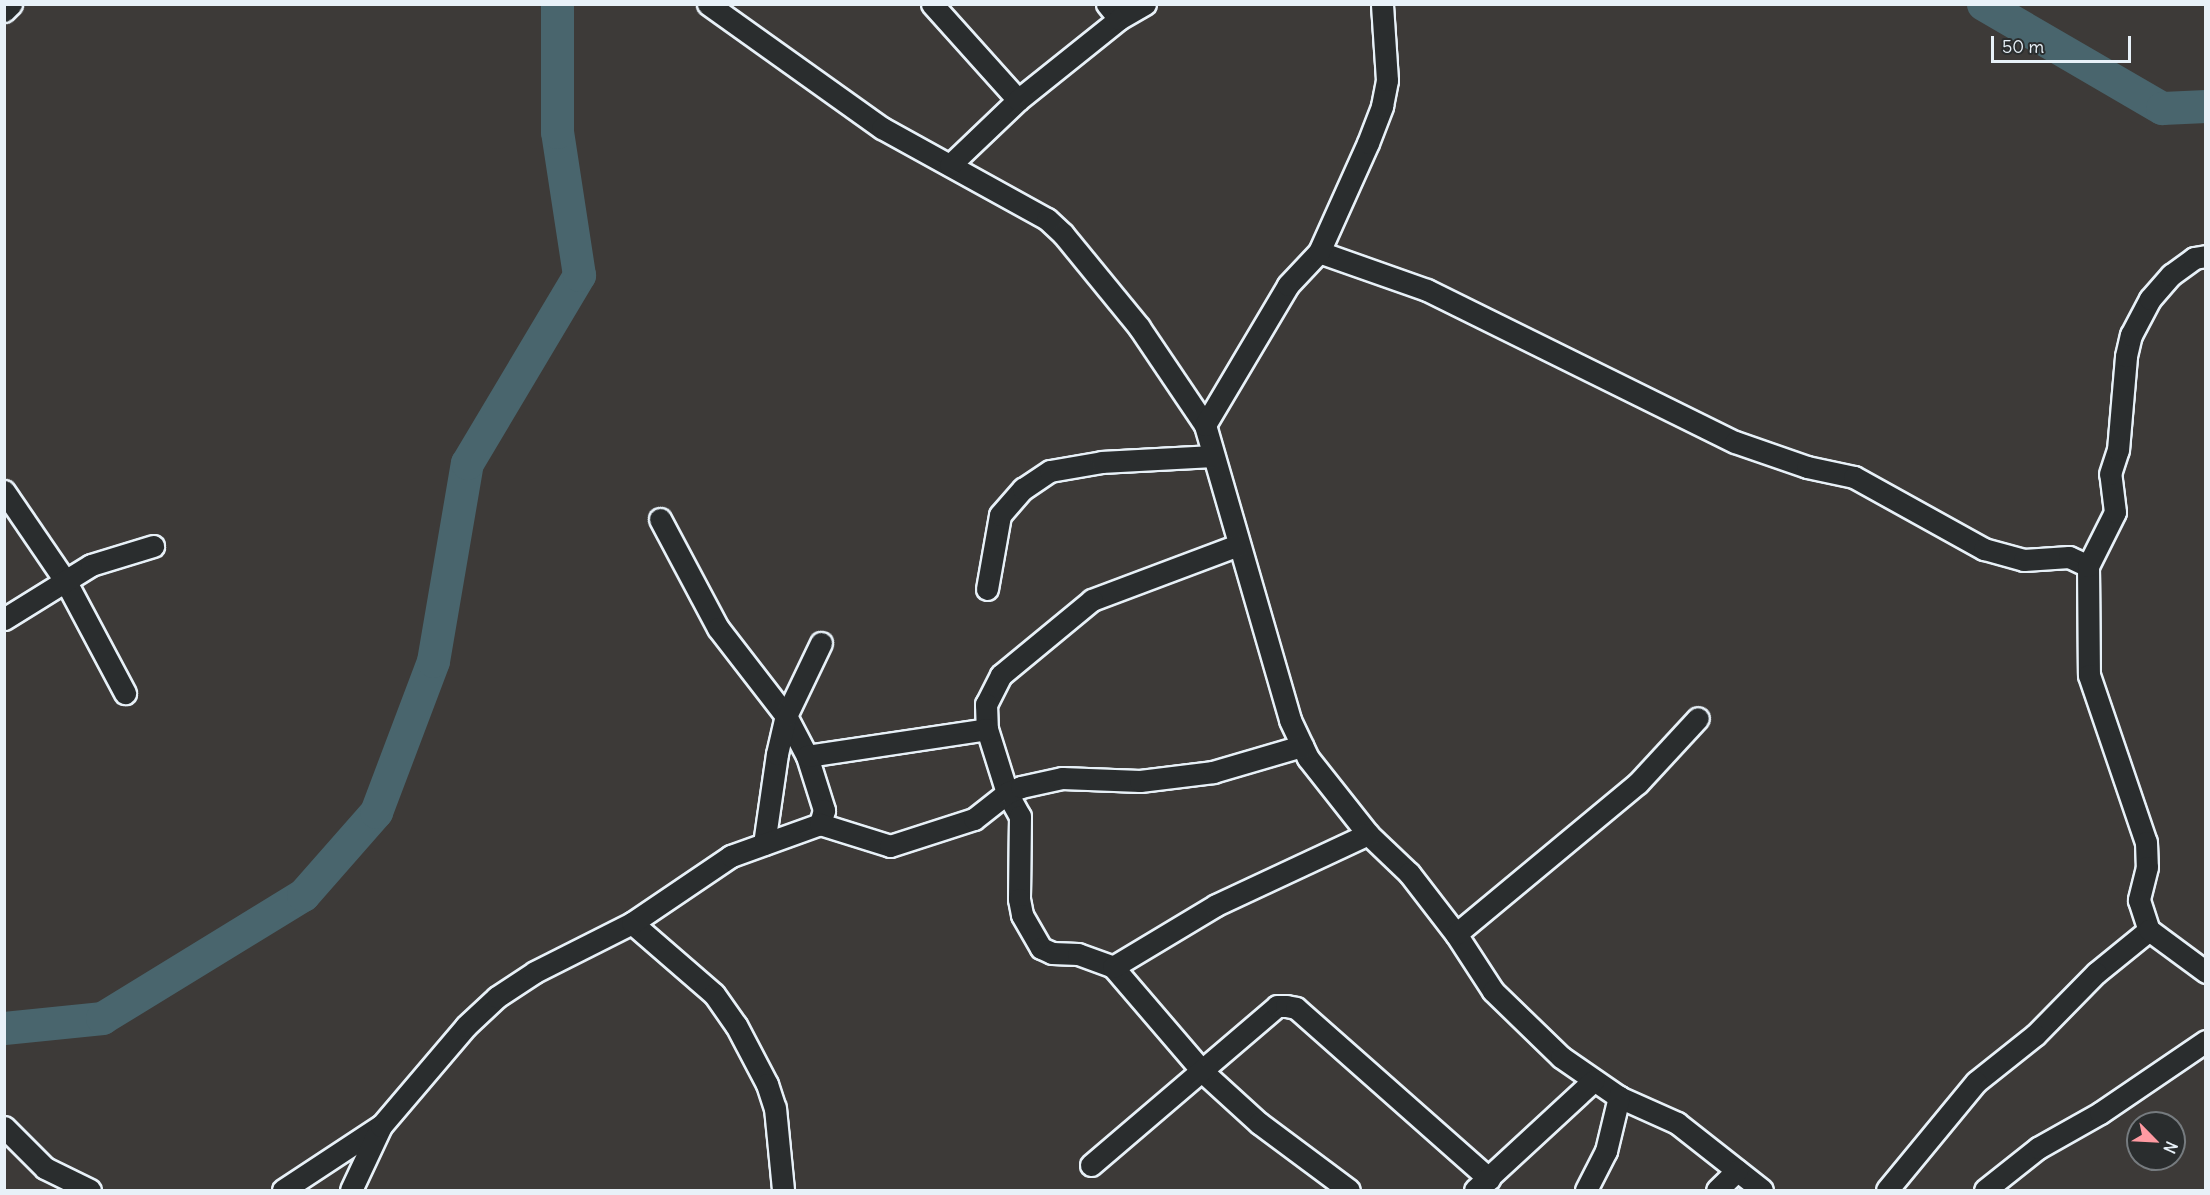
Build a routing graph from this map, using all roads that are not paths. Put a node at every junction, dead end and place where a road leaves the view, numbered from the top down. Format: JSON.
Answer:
{"nodes":[{"id":1,"x":11,"y":4,"type":"edge"},
{"id":2,"x":708,"y":4,"type":"edge"},
{"id":3,"x":932,"y":4,"type":"edge"},
{"id":4,"x":1144,"y":4,"type":"edge"},
{"id":5,"x":1382,"y":4,"type":"edge"},
{"id":6,"x":4,"y":11,"type":"edge"},
{"id":7,"x":1113,"y":12,"type":"edge"},
{"id":8,"x":1018,"y":100,"type":"junction"},
{"id":9,"x":950,"y":165,"type":"junction"},
{"id":10,"x":1319,"y":252,"type":"junction"},
{"id":11,"x":2205,"y":256,"type":"edge"},
{"id":12,"x":1205,"y":425,"type":"junction"},
{"id":13,"x":1212,"y":456,"type":"junction"},
{"id":14,"x":4,"y":491,"type":"edge"},
{"id":15,"x":660,"y":519,"type":"dead end"},
{"id":16,"x":1238,"y":545,"type":"junction"},
{"id":17,"x":153,"y":546,"type":"dead end"},
{"id":18,"x":2088,"y":566,"type":"junction"},
{"id":19,"x":66,"y":582,"type":"junction"},
{"id":20,"x":987,"y":588,"type":"dead end"},
{"id":21,"x":4,"y":619,"type":"edge"},
{"id":22,"x":821,"y":643,"type":"dead end"},
{"id":23,"x":125,"y":693,"type":"dead end"},
{"id":24,"x":786,"y":717,"type":"junction"},
{"id":25,"x":1698,"y":718,"type":"dead end"},
{"id":26,"x":987,"y":729,"type":"junction"},
{"id":27,"x":1302,"y":746,"type":"junction"},
{"id":28,"x":807,"y":756,"type":"junction"},
{"id":29,"x":1007,"y":793,"type":"junction"},
{"id":30,"x":820,"y":824,"type":"junction"},
{"id":31,"x":1368,"y":834,"type":"junction"},
{"id":32,"x":764,"y":844,"type":"junction"},
{"id":33,"x":632,"y":923,"type":"junction"},
{"id":34,"x":2149,"y":930,"type":"junction"},
{"id":35,"x":1456,"y":934,"type":"junction"},
{"id":36,"x":1113,"y":967,"type":"junction"},
{"id":37,"x":2205,"y":972,"type":"edge"},
{"id":38,"x":2205,"y":1041,"type":"edge"},
{"id":39,"x":1203,"y":1072,"type":"junction"},
{"id":40,"x":1593,"y":1081,"type":"junction"},
{"id":41,"x":1619,"y":1097,"type":"junction"},
{"id":42,"x":381,"y":1126,"type":"junction"},
{"id":43,"x":4,"y":1127,"type":"edge"},
{"id":44,"x":1091,"y":1165,"type":"dead end"},
{"id":45,"x":1737,"y":1171,"type":"junction"},
{"id":46,"x":1482,"y":1185,"type":"edge"},
{"id":47,"x":90,"y":1191,"type":"edge"},
{"id":48,"x":283,"y":1191,"type":"edge"},
{"id":49,"x":351,"y":1191,"type":"edge"},
{"id":50,"x":783,"y":1191,"type":"edge"},
{"id":51,"x":1349,"y":1191,"type":"edge"},
{"id":52,"x":1586,"y":1191,"type":"edge"},
{"id":53,"x":1717,"y":1191,"type":"edge"},
{"id":54,"x":1762,"y":1191,"type":"edge"},
{"id":55,"x":1887,"y":1191,"type":"edge"},
{"id":56,"x":1985,"y":1191,"type":"edge"}],
"edges":[{"from":1,"to":6,"type":"street"},
{"from":2,"to":9,"type":"street"},
{"from":3,"to":8,"type":"street"},
{"from":4,"to":7,"type":"street"},
{"from":5,"to":10,"type":"street"},
{"from":7,"to":8,"type":"street"},
{"from":8,"to":9,"type":"street"},
{"from":9,"to":12,"type":"street"},
{"from":10,"to":12,"type":"street"},
{"from":10,"to":18,"type":"street"},
{"from":11,"to":18,"type":"street"},
{"from":12,"to":13,"type":"street"},
{"from":13,"to":16,"type":"street"},
{"from":13,"to":20,"type":"street"},
{"from":14,"to":19,"type":"street"},
{"from":15,"to":24,"type":"street"},
{"from":16,"to":26,"type":"street"},
{"from":16,"to":27,"type":"street"},
{"from":17,"to":19,"type":"street"},
{"from":18,"to":34,"type":"street"},
{"from":19,"to":21,"type":"street"},
{"from":19,"to":23,"type":"street"},
{"from":22,"to":24,"type":"street"},
{"from":24,"to":28,"type":"street"},
{"from":24,"to":32,"type":"street"},
{"from":25,"to":35,"type":"street"},
{"from":26,"to":28,"type":"street"},
{"from":26,"to":29,"type":"street"},
{"from":27,"to":29,"type":"street"},
{"from":27,"to":31,"type":"street"},
{"from":28,"to":30,"type":"street"},
{"from":29,"to":30,"type":"street"},
{"from":29,"to":36,"type":"street"},
{"from":30,"to":32,"type":"street"},
{"from":31,"to":35,"type":"street"},
{"from":31,"to":36,"type":"street"},
{"from":32,"to":33,"type":"street"},
{"from":33,"to":42,"type":"street"},
{"from":33,"to":50,"type":"street"},
{"from":34,"to":37,"type":"street"},
{"from":34,"to":55,"type":"street"},
{"from":35,"to":40,"type":"street"},
{"from":36,"to":39,"type":"street"},
{"from":38,"to":56,"type":"street"},
{"from":39,"to":44,"type":"street"},
{"from":39,"to":46,"type":"street"},
{"from":39,"to":51,"type":"street"},
{"from":40,"to":41,"type":"street"},
{"from":40,"to":46,"type":"street"},
{"from":41,"to":45,"type":"street"},
{"from":41,"to":52,"type":"street"},
{"from":42,"to":48,"type":"street"},
{"from":42,"to":49,"type":"street"},
{"from":43,"to":47,"type":"street"},
{"from":45,"to":53,"type":"street"},
{"from":45,"to":54,"type":"street"}]}
